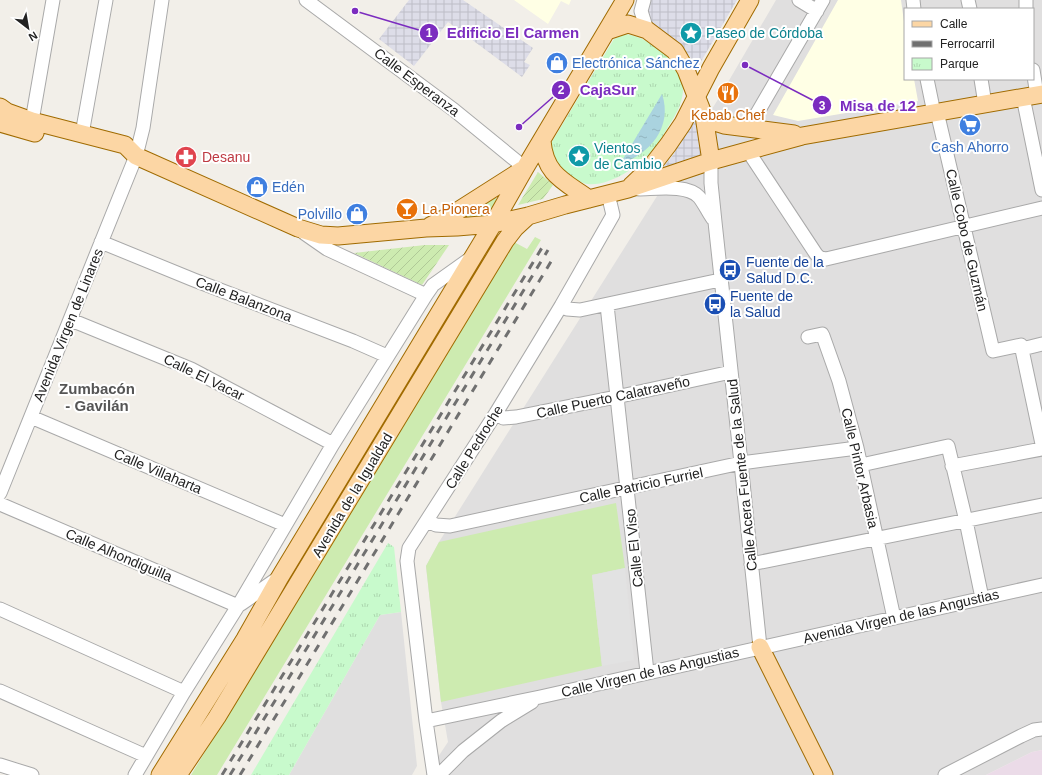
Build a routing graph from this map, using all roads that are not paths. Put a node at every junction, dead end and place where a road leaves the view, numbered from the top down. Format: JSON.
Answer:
{"nodes":[{"id":1,"x":53,"y":0,"type":"edge"},
{"id":2,"x":106,"y":0,"type":"edge"},
{"id":3,"x":162,"y":0,"type":"edge"},
{"id":4,"x":306,"y":0,"type":"edge"},
{"id":5,"x":625,"y":0,"type":"edge"},
{"id":6,"x":644,"y":0,"type":"edge"},
{"id":7,"x":750,"y":0,"type":"edge"},
{"id":8,"x":799,"y":0,"type":"edge"},
{"id":9,"x":820,"y":5,"type":"edge"},
{"id":10,"x":647,"y":30,"type":"junction"},
{"id":11,"x":607,"y":31,"type":"junction"},
{"id":12,"x":927,"y":80,"type":"edge"},
{"id":13,"x":981,"y":80,"type":"edge"},
{"id":14,"x":1033,"y":80,"type":"edge"},
{"id":15,"x":1034,"y":95,"type":"edge"},
{"id":16,"x":697,"y":96,"type":"junction"},
{"id":17,"x":985,"y":104,"type":"junction"},
{"id":18,"x":0,"y":107,"type":"edge"},
{"id":19,"x":935,"y":113,"type":"junction"},
{"id":20,"x":705,"y":119,"type":"junction"},
{"id":21,"x":32,"y":121,"type":"junction"},
{"id":22,"x":0,"y":123,"type":"edge"},
{"id":23,"x":748,"y":128,"type":"junction"},
{"id":24,"x":82,"y":134,"type":"junction"},
{"id":25,"x":802,"y":136,"type":"junction"},
{"id":26,"x":542,"y":141,"type":"junction"},
{"id":27,"x":748,"y":151,"type":"junction"},
{"id":28,"x":136,"y":156,"type":"junction"},
{"id":29,"x":711,"y":161,"type":"junction"},
{"id":30,"x":525,"y":168,"type":"junction"},
{"id":31,"x":628,"y":189,"type":"junction"},
{"id":32,"x":1042,"y":190,"type":"edge"},
{"id":33,"x":608,"y":194,"type":"junction"},
{"id":34,"x":589,"y":199,"type":"junction"},
{"id":35,"x":1042,"y":208,"type":"edge"},
{"id":36,"x":528,"y":216,"type":"junction"},
{"id":37,"x":714,"y":222,"type":"junction"},
{"id":38,"x":493,"y":224,"type":"junction"},
{"id":39,"x":964,"y":227,"type":"junction"},
{"id":40,"x":298,"y":228,"type":"junction"},
{"id":41,"x":426,"y":228,"type":"junction"},
{"id":42,"x":102,"y":242,"type":"junction"},
{"id":43,"x":474,"y":255,"type":"junction"},
{"id":44,"x":720,"y":280,"type":"junction"},
{"id":45,"x":426,"y":295,"type":"junction"},
{"id":46,"x":607,"y":305,"type":"junction"},
{"id":47,"x":561,"y":306,"type":"junction"},
{"id":48,"x":71,"y":320,"type":"junction"},
{"id":49,"x":808,"y":337,"type":"dead end"},
{"id":50,"x":1042,"y":344,"type":"edge"},
{"id":51,"x":1022,"y":349,"type":"junction"},
{"id":52,"x":387,"y":356,"type":"junction"},
{"id":53,"x":731,"y":372,"type":"junction"},
{"id":54,"x":616,"y":398,"type":"junction"},
{"id":55,"x":496,"y":413,"type":"junction"},
{"id":56,"x":31,"y":417,"type":"junction"},
{"id":57,"x":332,"y":444,"type":"junction"},
{"id":58,"x":1042,"y":444,"type":"edge"},
{"id":59,"x":857,"y":448,"type":"junction"},
{"id":60,"x":1042,"y":449,"type":"edge"},
{"id":61,"x":741,"y":464,"type":"junction"},
{"id":62,"x":861,"y":465,"type":"junction"},
{"id":63,"x":952,"y":466,"type":"junction"},
{"id":64,"x":627,"y":488,"type":"junction"},
{"id":65,"x":0,"y":493,"type":"edge"},
{"id":66,"x":0,"y":504,"type":"edge"},
{"id":67,"x":1042,"y":505,"type":"edge"},
{"id":68,"x":427,"y":521,"type":"junction"},
{"id":69,"x":966,"y":521,"type":"junction"},
{"id":70,"x":284,"y":525,"type":"junction"},
{"id":71,"x":877,"y":539,"type":"junction"},
{"id":72,"x":751,"y":564,"type":"junction"},
{"id":73,"x":280,"y":577,"type":"junction"},
{"id":74,"x":1042,"y":585,"type":"edge"},
{"id":75,"x":982,"y":598,"type":"junction"},
{"id":76,"x":238,"y":606,"type":"junction"},
{"id":77,"x":0,"y":609,"type":"edge"},
{"id":78,"x":894,"y":618,"type":"junction"},
{"id":79,"x":760,"y":647,"type":"junction"},
{"id":80,"x":647,"y":672,"type":"junction"},
{"id":81,"x":0,"y":691,"type":"edge"},
{"id":82,"x":184,"y":692,"type":"junction"},
{"id":83,"x":540,"y":697,"type":"junction"},
{"id":84,"x":217,"y":716,"type":"junction"},
{"id":85,"x":426,"y":721,"type":"junction"},
{"id":86,"x":1042,"y":729,"type":"edge"},
{"id":87,"x":146,"y":756,"type":"junction"},
{"id":88,"x":0,"y":765,"type":"edge"},
{"id":89,"x":32,"y":775,"type":"edge"},
{"id":90,"x":135,"y":775,"type":"edge"},
{"id":91,"x":160,"y":775,"type":"edge"},
{"id":92,"x":178,"y":775,"type":"edge"},
{"id":93,"x":187,"y":775,"type":"edge"},
{"id":94,"x":434,"y":775,"type":"edge"},
{"id":95,"x":438,"y":775,"type":"edge"},
{"id":96,"x":824,"y":775,"type":"edge"},
{"id":97,"x":945,"y":775,"type":"edge"}],
"edges":[{"from":1,"to":21,"type":"street"},
{"from":2,"to":24,"type":"street"},
{"from":3,"to":28,"type":"street","name":"Avenida Virgen de Linares"},
{"from":4,"to":30,"type":"street","name":"Calle Esperanza"},
{"from":5,"to":11,"type":"main road","name":"Avenida de la Igualdad"},
{"from":6,"to":10,"type":"street"},
{"from":7,"to":16,"type":"main road"},
{"from":8,"to":9,"type":"street"},
{"from":9,"to":23,"type":"street"},
{"from":10,"to":11,"type":"main road"},
{"from":10,"to":16,"type":"main road"},
{"from":11,"to":26,"type":"main road","name":"Avenida de la Igualdad"},
{"from":12,"to":19,"type":"street","name":"Calle Cobo de Guzmán"},
{"from":13,"to":17,"type":"street"},
{"from":14,"to":15,"type":"street"},
{"from":15,"to":17,"type":"main road"},
{"from":15,"to":32,"type":"street"},
{"from":16,"to":20,"type":"main road"},
{"from":16,"to":31,"type":"main road"},
{"from":17,"to":19,"type":"main road"},
{"from":18,"to":21,"type":"main road"},
{"from":19,"to":25,"type":"main road"},
{"from":19,"to":39,"type":"street","name":"Calle Cobo de Guzmán"},
{"from":20,"to":23,"type":"main road"},
{"from":20,"to":29,"type":"main road"},
{"from":21,"to":24,"type":"main road"},
{"from":22,"to":28,"type":"main road"},
{"from":23,"to":25,"type":"main road"},
{"from":24,"to":28,"type":"main road"},
{"from":25,"to":27,"type":"main road","name":"Avenida de la Igualdad"},
{"from":26,"to":30,"type":"main road","name":"Avenida de la Igualdad"},
{"from":26,"to":34,"type":"main road"},
{"from":27,"to":29,"type":"main road","name":"Avenida de la Igualdad"},
{"from":27,"to":39,"type":"street"},
{"from":28,"to":40,"type":"main road"},
{"from":28,"to":42,"type":"street","name":"Avenida Virgen de Linares"},
{"from":29,"to":31,"type":"main road","name":"Avenida de la Igualdad"},
{"from":29,"to":37,"type":"street","name":"Calle Acera Fuente de la Salud"},
{"from":30,"to":38,"type":"main road","name":"Avenida de la Igualdad"},
{"from":30,"to":41,"type":"main road"},
{"from":31,"to":33,"type":"main road","name":"Avenida de la Igualdad"},
{"from":31,"to":37,"type":"street"},
{"from":33,"to":34,"type":"main road","name":"Avenida de la Igualdad"},
{"from":33,"to":47,"type":"street","name":"Calle Pedroche"},
{"from":34,"to":36,"type":"main road","name":"Avenida de la Igualdad"},
{"from":35,"to":39,"type":"street"},
{"from":36,"to":38,"type":"main road","name":"Avenida de la Igualdad"},
{"from":36,"to":84,"type":"main road","name":"Avenida de la Igualdad"},
{"from":37,"to":44,"type":"street","name":"Calle Acera Fuente de la Salud"},
{"from":38,"to":41,"type":"main road"},
{"from":38,"to":43,"type":"main road","name":"Avenida de la Igualdad"},
{"from":39,"to":51,"type":"street","name":"Calle Cobo de Guzmán"},
{"from":40,"to":41,"type":"main road"},
{"from":40,"to":45,"type":"street"},
{"from":42,"to":48,"type":"street","name":"Avenida Virgen de Linares"},
{"from":42,"to":52,"type":"street","name":"Calle Balanzona"},
{"from":43,"to":45,"type":"street","name":"Avenida de la Igualdad"},
{"from":43,"to":73,"type":"main road","name":"Avenida de la Igualdad"},
{"from":44,"to":46,"type":"street"},
{"from":44,"to":53,"type":"street","name":"Calle Acera Fuente de la Salud"},
{"from":45,"to":52,"type":"street","name":"Avenida de la Igualdad"},
{"from":46,"to":47,"type":"street"},
{"from":46,"to":54,"type":"street","name":"Calle El Viso"},
{"from":47,"to":55,"type":"street","name":"Calle Pedroche"},
{"from":48,"to":56,"type":"street","name":"Avenida Virgen de Linares"},
{"from":48,"to":57,"type":"street","name":"Calle El Vacar"},
{"from":49,"to":59,"type":"street","name":"Calle Pintor Arbasia"},
{"from":50,"to":51,"type":"street"},
{"from":51,"to":58,"type":"street"},
{"from":52,"to":57,"type":"street","name":"Avenida de la Igualdad"},
{"from":53,"to":54,"type":"street","name":"Calle Puerto Calatraveño"},
{"from":53,"to":61,"type":"street","name":"Calle Acera Fuente de la Salud"},
{"from":54,"to":55,"type":"street","name":"Calle Puerto Calatraveño"},
{"from":54,"to":64,"type":"street","name":"Calle El Viso"},
{"from":55,"to":68,"type":"street","name":"Calle Pedroche"},
{"from":56,"to":65,"type":"street","name":"Avenida Virgen de Linares"},
{"from":56,"to":70,"type":"street","name":"Calle Villaharta"},
{"from":57,"to":70,"type":"street","name":"Avenida de la Igualdad"},
{"from":59,"to":61,"type":"street","name":"Calle Patricio Furriel"},
{"from":59,"to":62,"type":"street","name":"Calle Pintor Arbasia"},
{"from":60,"to":63,"type":"street"},
{"from":61,"to":64,"type":"street","name":"Calle Patricio Furriel"},
{"from":61,"to":72,"type":"street","name":"Calle Acera Fuente de la Salud"},
{"from":62,"to":63,"type":"street"},
{"from":62,"to":71,"type":"street","name":"Calle Pintor Arbasia"},
{"from":63,"to":69,"type":"street"},
{"from":64,"to":68,"type":"street","name":"Calle Patricio Furriel"},
{"from":64,"to":80,"type":"street","name":"Calle El Viso"},
{"from":66,"to":76,"type":"street","name":"Calle Alhondiguilla"},
{"from":67,"to":69,"type":"street"},
{"from":68,"to":85,"type":"street","name":"Calle Pedroche"},
{"from":69,"to":71,"type":"street"},
{"from":69,"to":75,"type":"street"},
{"from":70,"to":76,"type":"street","name":"Avenida de la Igualdad"},
{"from":71,"to":72,"type":"street"},
{"from":71,"to":78,"type":"street","name":"Calle Pintor Arbasia"},
{"from":72,"to":79,"type":"street","name":"Calle Acera Fuente de la Salud"},
{"from":73,"to":76,"type":"street","name":"Avenida de la Igualdad"},
{"from":73,"to":91,"type":"main road","name":"Avenida de la Igualdad"},
{"from":74,"to":75,"type":"street","name":"Avenida Virgen de las Angustias"},
{"from":75,"to":78,"type":"street","name":"Avenida Virgen de las Angustias"},
{"from":76,"to":82,"type":"street","name":"Avenida de la Igualdad"},
{"from":77,"to":82,"type":"street"},
{"from":78,"to":79,"type":"street","name":"Avenida Virgen de las Angustias"},
{"from":79,"to":80,"type":"street","name":"Calle Virgen de las Angustias"},
{"from":79,"to":96,"type":"main road","name":"Calle Acera Fuente de la Salud"},
{"from":80,"to":83,"type":"street","name":"Calle Virgen de las Angustias"},
{"from":81,"to":87,"type":"street"},
{"from":82,"to":87,"type":"street","name":"Avenida de la Igualdad"},
{"from":83,"to":85,"type":"street","name":"Calle Virgen de las Angustias"},
{"from":83,"to":95,"type":"street","name":"Calle Virgen de las Angustias"},
{"from":84,"to":92,"type":"main road","name":"Avenida de la Igualdad"},
{"from":84,"to":93,"type":"main road"},
{"from":85,"to":94,"type":"street","name":"Calle Pedroche"},
{"from":86,"to":97,"type":"street"},
{"from":87,"to":90,"type":"street","name":"Avenida de la Igualdad"},
{"from":88,"to":89,"type":"street"}]}
